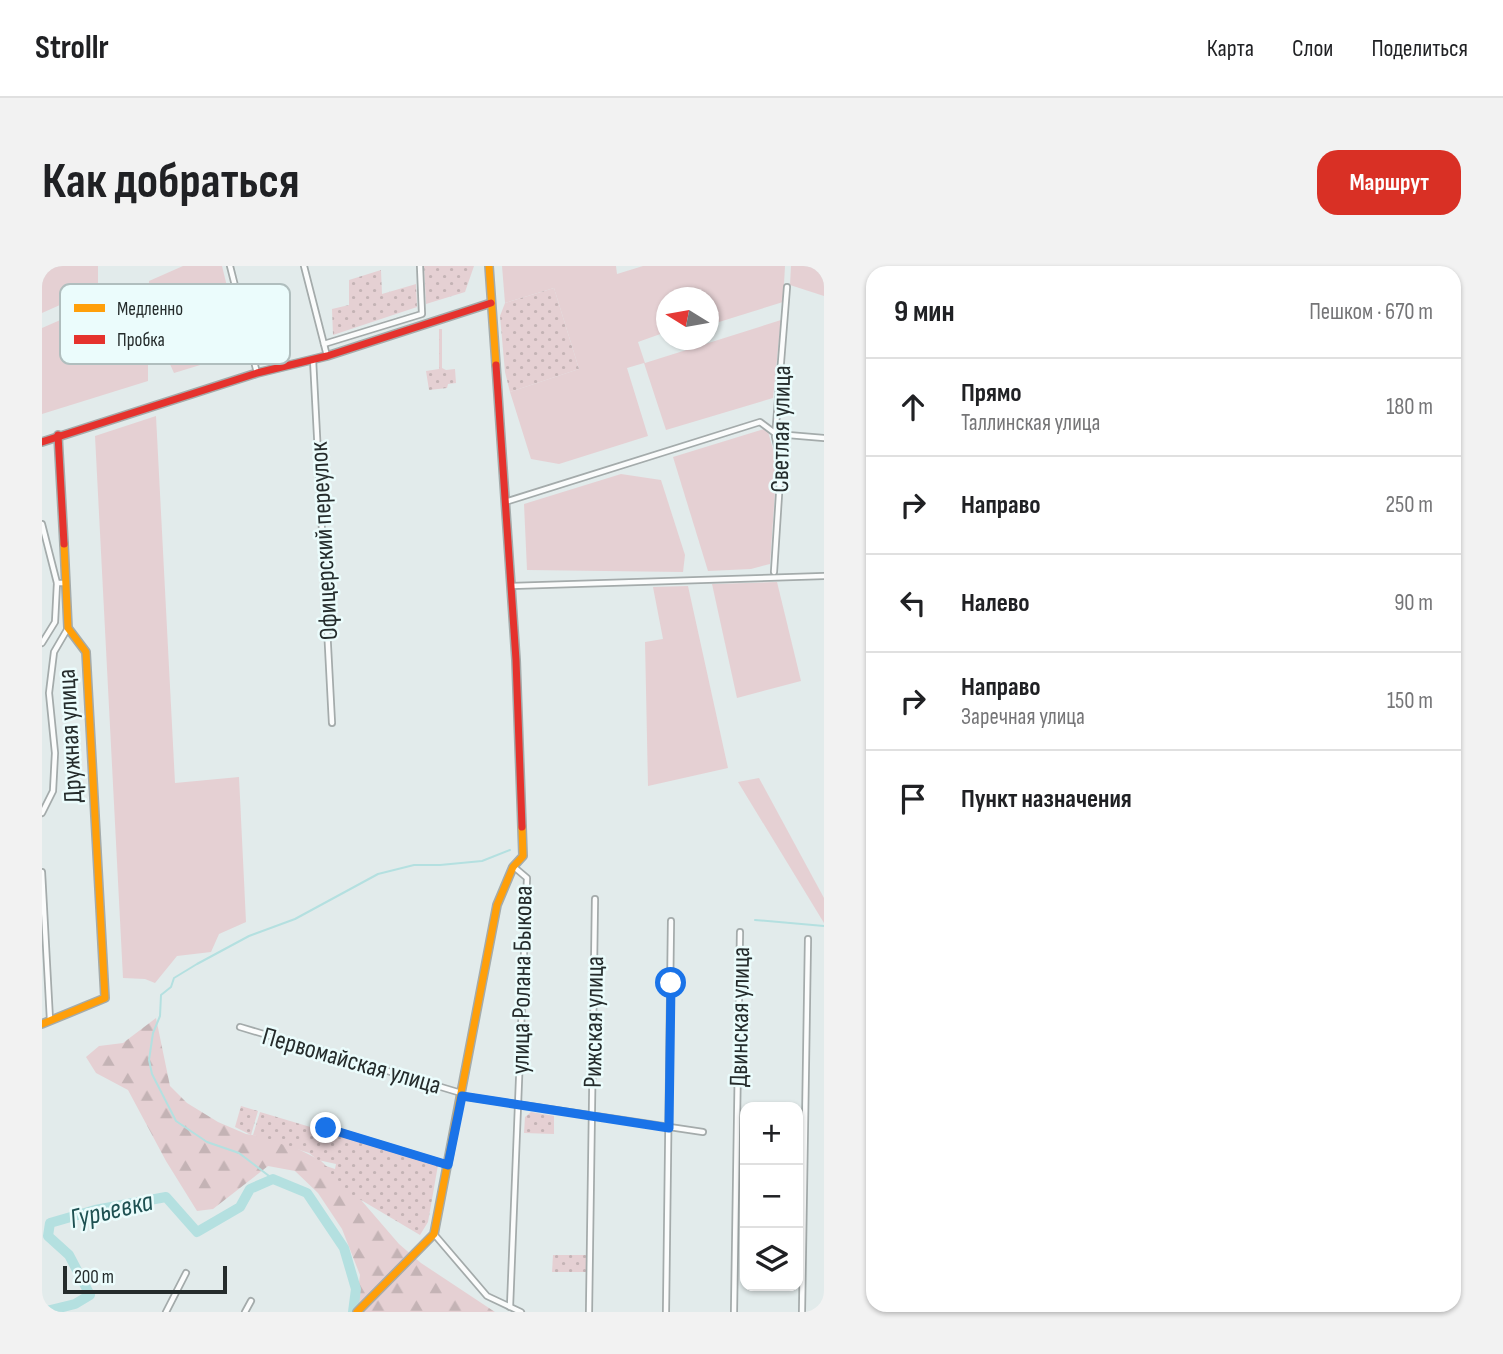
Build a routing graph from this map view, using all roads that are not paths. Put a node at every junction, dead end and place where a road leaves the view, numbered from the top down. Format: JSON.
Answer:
{"nodes":[{"id":1,"x":230,"y":266,"type":"edge"},
{"id":2,"x":304,"y":266,"type":"edge"},
{"id":3,"x":420,"y":266,"type":"edge"},
{"id":4,"x":489,"y":266,"type":"edge"},
{"id":5,"x":235,"y":284,"type":"edge"},
{"id":6,"x":787,"y":287,"type":"dead end"},
{"id":7,"x":491,"y":303,"type":"junction"},
{"id":8,"x":324,"y":344,"type":"junction"},
{"id":9,"x":327,"y":356,"type":"junction"},
{"id":10,"x":313,"y":359,"type":"junction"},
{"id":11,"x":255,"y":364,"type":"edge"},
{"id":12,"x":257,"y":373,"type":"junction"},
{"id":13,"x":776,"y":434,"type":"junction"},
{"id":14,"x":58,"y":435,"type":"junction"},
{"id":15,"x":824,"y":438,"type":"edge"},
{"id":16,"x":42,"y":442,"type":"edge"},
{"id":17,"x":504,"y":503,"type":"junction"},
{"id":18,"x":42,"y":524,"type":"edge"},
{"id":19,"x":774,"y":572,"type":"dead end"},
{"id":20,"x":824,"y":576,"type":"edge"},
{"id":21,"x":57,"y":583,"type":"junction"},
{"id":22,"x":66,"y":583,"type":"junction"},
{"id":23,"x":510,"y":586,"type":"junction"},
{"id":24,"x":68,"y":628,"type":"junction"},
{"id":25,"x":42,"y":643,"type":"edge"},
{"id":26,"x":332,"y":723,"type":"dead end"},
{"id":27,"x":42,"y":813,"type":"edge"},
{"id":28,"x":513,"y":867,"type":"junction"},
{"id":29,"x":42,"y":872,"type":"edge"},
{"id":30,"x":595,"y":899,"type":"dead end"},
{"id":31,"x":671,"y":921,"type":"dead end"},
{"id":32,"x":740,"y":932,"type":"dead end"},
{"id":33,"x":808,"y":939,"type":"dead end"},
{"id":34,"x":46,"y":1022,"type":"edge"},
{"id":35,"x":240,"y":1027,"type":"dead end"},
{"id":36,"x":463,"y":1095,"type":"junction"},
{"id":37,"x":518,"y":1105,"type":"junction"},
{"id":38,"x":592,"y":1116,"type":"junction"},
{"id":39,"x":326,"y":1128,"type":"dead end"},
{"id":40,"x":669,"y":1128,"type":"junction"},
{"id":41,"x":703,"y":1132,"type":"dead end"},
{"id":42,"x":448,"y":1165,"type":"junction"},
{"id":43,"x":434,"y":1234,"type":"junction"},
{"id":44,"x":186,"y":1273,"type":"dead end"},
{"id":45,"x":251,"y":1301,"type":"dead end"},
{"id":46,"x":510,"y":1307,"type":"junction"},
{"id":47,"x":360,"y":1309,"type":"edge"},
{"id":48,"x":166,"y":1312,"type":"edge"},
{"id":49,"x":246,"y":1312,"type":"edge"},
{"id":50,"x":521,"y":1312,"type":"edge"},
{"id":51,"x":589,"y":1312,"type":"edge"},
{"id":52,"x":666,"y":1312,"type":"edge"},
{"id":53,"x":734,"y":1312,"type":"edge"},
{"id":54,"x":802,"y":1312,"type":"edge"}],
"edges":[{"from":1,"to":5,"type":"street"},
{"from":2,"to":8,"type":"street"},
{"from":3,"to":8,"type":"street"},
{"from":4,"to":7,"type":"street"},
{"from":6,"to":13,"type":"street","name":"Светлая улица"},
{"from":7,"to":9,"type":"street"},
{"from":7,"to":17,"type":"street"},
{"from":8,"to":9,"type":"street"},
{"from":9,"to":10,"type":"street"},
{"from":10,"to":12,"type":"street"},
{"from":10,"to":26,"type":"street","name":"Офицерский переулок"},
{"from":11,"to":12,"type":"street"},
{"from":12,"to":14,"type":"street"},
{"from":13,"to":15,"type":"street"},
{"from":13,"to":17,"type":"street"},
{"from":13,"to":19,"type":"street","name":"Светлая улица"},
{"from":14,"to":16,"type":"street"},
{"from":14,"to":22,"type":"street","name":"Дружная улица"},
{"from":17,"to":23,"type":"street"},
{"from":18,"to":21,"type":"street"},
{"from":20,"to":23,"type":"street"},
{"from":21,"to":22,"type":"street"},
{"from":21,"to":25,"type":"street"},
{"from":22,"to":24,"type":"street","name":"Дружная улица"},
{"from":23,"to":28,"type":"street"},
{"from":24,"to":27,"type":"street"},
{"from":24,"to":34,"type":"street","name":"Дружная улица"},
{"from":28,"to":36,"type":"street"},
{"from":28,"to":37,"type":"street","name":"улица Ролана Быкова"},
{"from":29,"to":34,"type":"street"},
{"from":30,"to":38,"type":"street","name":"Рижская улица"},
{"from":31,"to":40,"type":"street"},
{"from":32,"to":53,"type":"street","name":"Двинская улица"},
{"from":33,"to":54,"type":"street"},
{"from":35,"to":36,"type":"street","name":"Первомайская улица"},
{"from":36,"to":37,"type":"street","name":"Первомайская улица"},
{"from":36,"to":42,"type":"street"},
{"from":37,"to":38,"type":"street","name":"Первомайская улица"},
{"from":37,"to":46,"type":"street","name":"улица Ролана Быкова"},
{"from":38,"to":40,"type":"street","name":"Первомайская улица"},
{"from":38,"to":51,"type":"street","name":"Рижская улица"},
{"from":39,"to":42,"type":"street"},
{"from":40,"to":41,"type":"street","name":"Первомайская улица"},
{"from":40,"to":52,"type":"street"},
{"from":42,"to":43,"type":"street"},
{"from":43,"to":46,"type":"street"},
{"from":43,"to":47,"type":"street"},
{"from":44,"to":48,"type":"street"},
{"from":45,"to":49,"type":"street"},
{"from":46,"to":50,"type":"street"}]}
